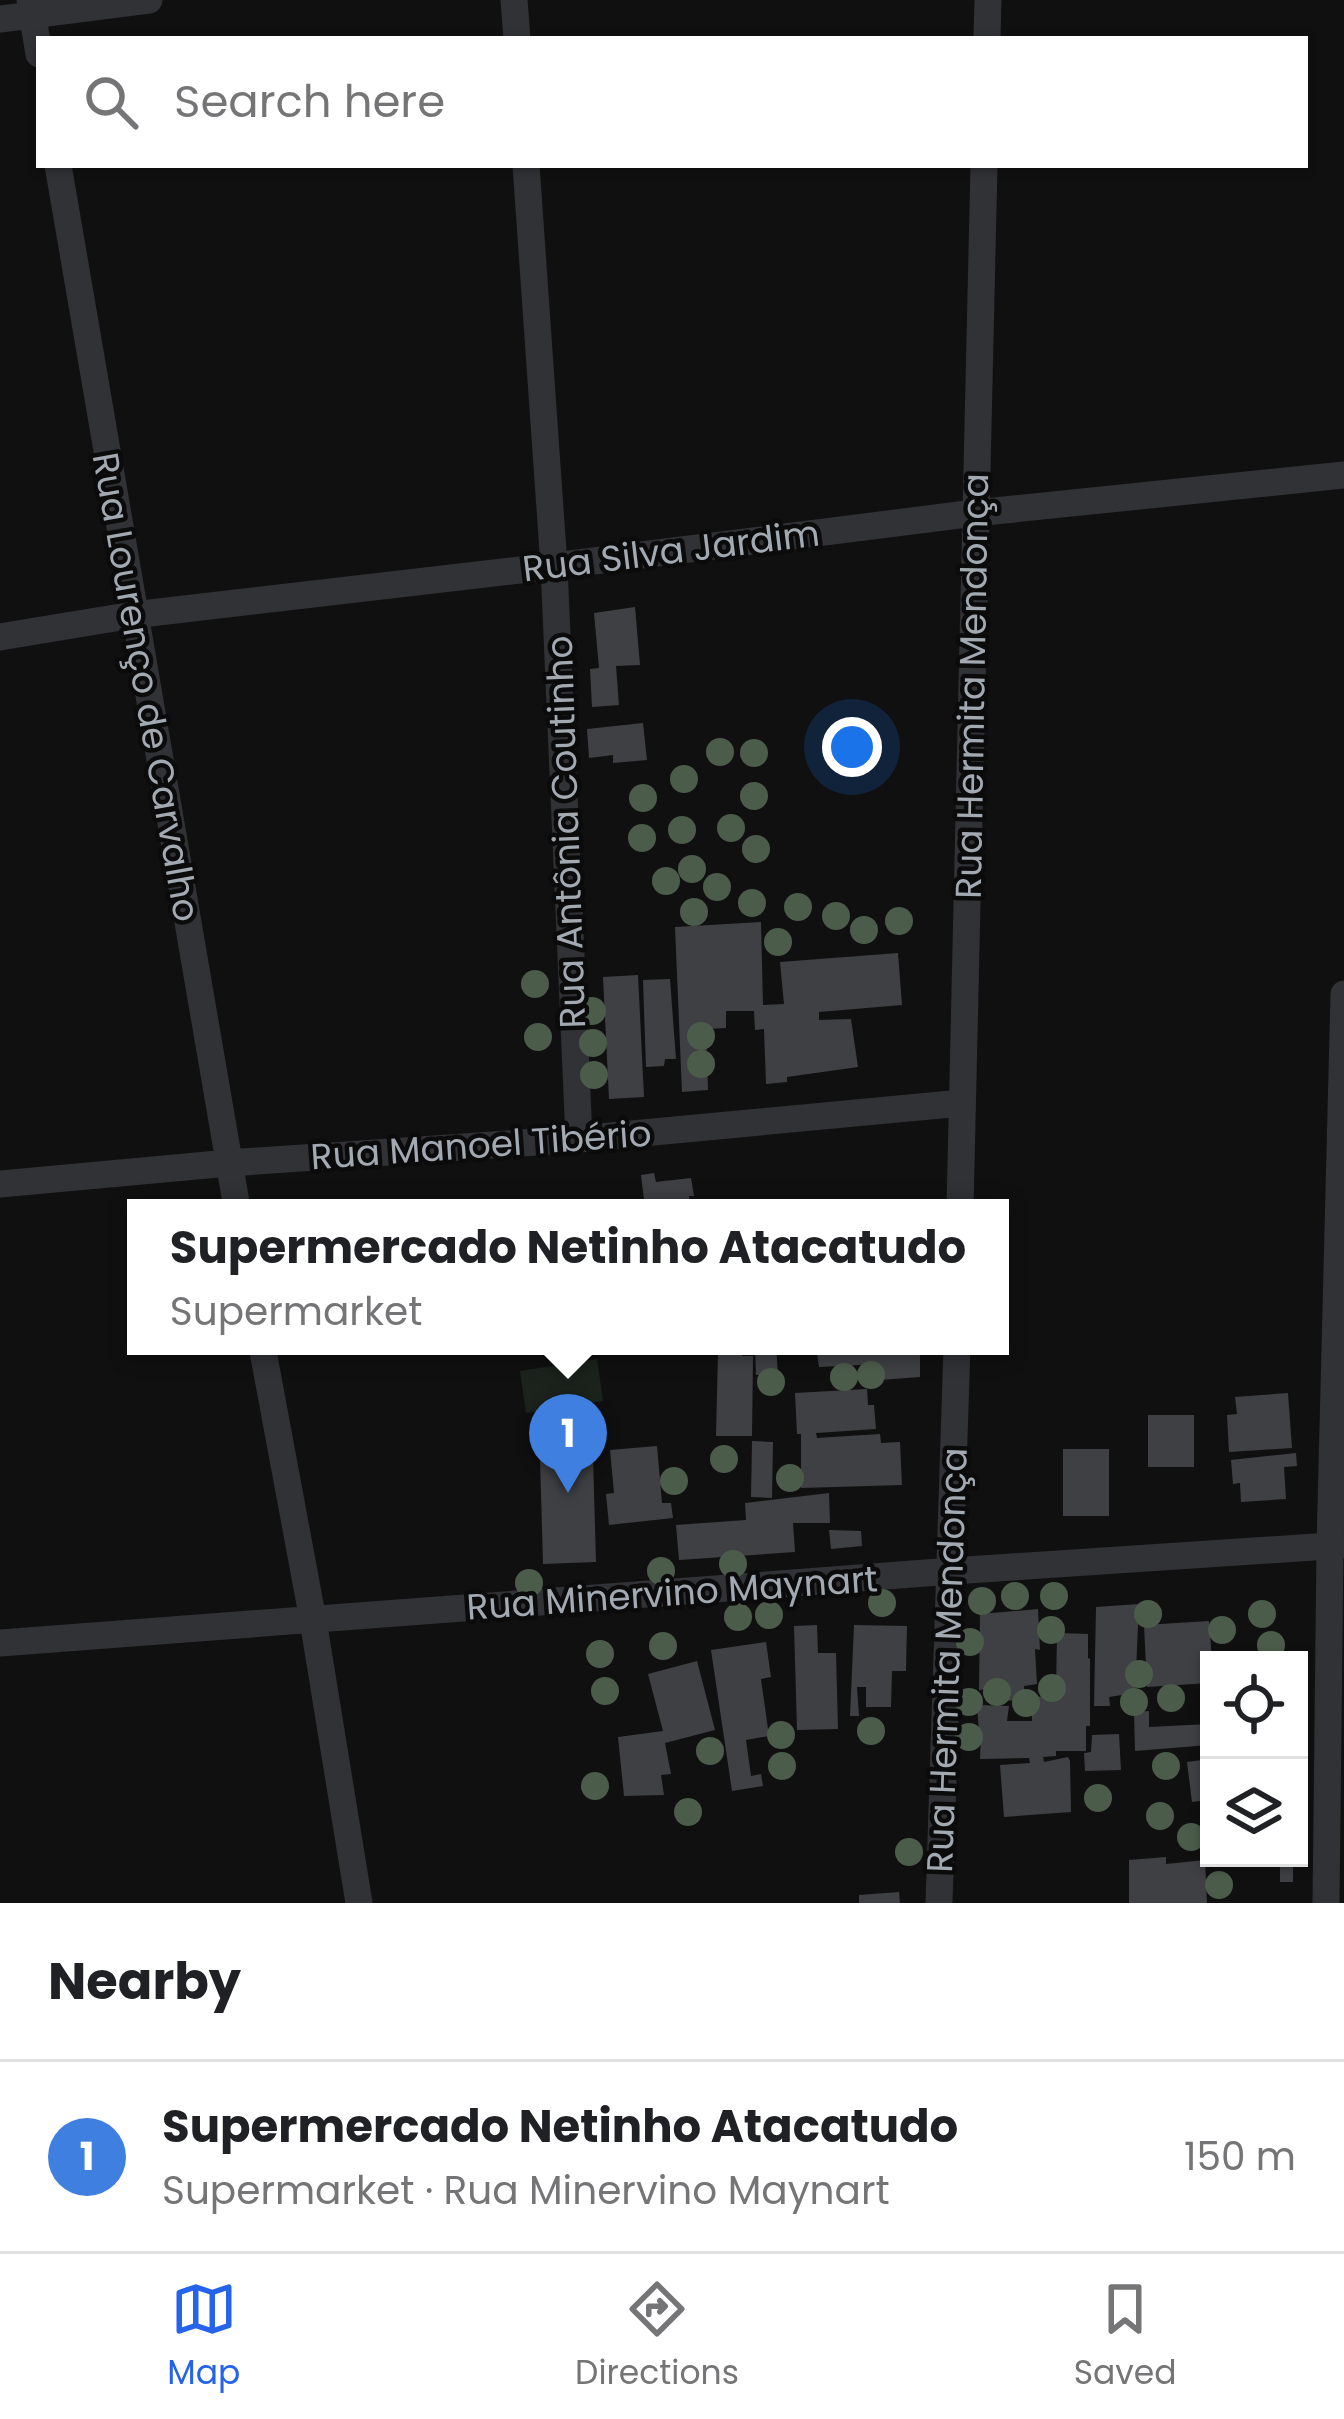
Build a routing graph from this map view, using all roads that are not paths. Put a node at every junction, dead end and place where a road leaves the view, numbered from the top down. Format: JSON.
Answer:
{"nodes":[{"id":1,"x":148,"y":0,"type":"edge"},
{"id":2,"x":514,"y":0,"type":"edge"},
{"id":3,"x":988,"y":0,"type":"edge"},
{"id":4,"x":31,"y":7,"type":"edge"},
{"id":5,"x":0,"y":19,"type":"edge"},
{"id":6,"x":517,"y":36,"type":"edge"},
{"id":7,"x":987,"y":36,"type":"edge"},
{"id":8,"x":58,"y":168,"type":"edge"},
{"id":9,"x":526,"y":168,"type":"edge"},
{"id":10,"x":984,"y":168,"type":"edge"},
{"id":11,"x":1344,"y":476,"type":"edge"},
{"id":12,"x":975,"y":513,"type":"junction"},
{"id":13,"x":554,"y":566,"type":"junction"},
{"id":14,"x":133,"y":615,"type":"junction"},
{"id":15,"x":0,"y":637,"type":"edge"},
{"id":16,"x":1344,"y":994,"type":"edge"},
{"id":17,"x":962,"y":1103,"type":"junction"},
{"id":18,"x":579,"y":1139,"type":"junction"},
{"id":19,"x":229,"y":1163,"type":"junction"},
{"id":20,"x":0,"y":1184,"type":"edge"},
{"id":21,"x":235,"y":1199,"type":"edge"},
{"id":22,"x":960,"y":1199,"type":"edge"},
{"id":23,"x":264,"y":1355,"type":"edge"},
{"id":24,"x":957,"y":1355,"type":"edge"},
{"id":25,"x":1337,"y":1545,"type":"edge"},
{"id":26,"x":952,"y":1571,"type":"junction"},
{"id":27,"x":313,"y":1619,"type":"junction"},
{"id":28,"x":0,"y":1643,"type":"edge"},
{"id":29,"x":359,"y":1903,"type":"edge"},
{"id":30,"x":939,"y":1903,"type":"edge"},
{"id":31,"x":1326,"y":1903,"type":"edge"}],
"edges":[{"from":1,"to":4,"type":"street"},
{"from":2,"to":6,"type":"street"},
{"from":3,"to":7,"type":"street"},
{"from":4,"to":5,"type":"street"},
{"from":8,"to":14,"type":"street","name":"Rua Lourenço de Carvalho"},
{"from":9,"to":13,"type":"street","name":"Rua Antônia Coutinho"},
{"from":10,"to":12,"type":"street","name":"Rua Hermita Mendonça"},
{"from":11,"to":12,"type":"street","name":"Rua Silva Jardim"},
{"from":12,"to":13,"type":"street","name":"Rua Silva Jardim"},
{"from":12,"to":17,"type":"street","name":"Rua Hermita Mendonça"},
{"from":13,"to":14,"type":"street","name":"Rua Silva Jardim"},
{"from":13,"to":18,"type":"street","name":"Rua Antônia Coutinho"},
{"from":14,"to":15,"type":"street","name":"Rua Silva Jardim"},
{"from":14,"to":19,"type":"street","name":"Rua Lourenço de Carvalho"},
{"from":16,"to":25,"type":"street"},
{"from":17,"to":18,"type":"street","name":"Rua Manoel Tibério"},
{"from":17,"to":22,"type":"street","name":"Rua Hermita Mendonça"},
{"from":18,"to":19,"type":"street","name":"Rua Manoel Tibério"},
{"from":19,"to":20,"type":"street","name":"Rua Manoel Tibério"},
{"from":19,"to":21,"type":"street","name":"Rua Lourenço de Carvalho"},
{"from":23,"to":27,"type":"street"},
{"from":24,"to":26,"type":"street","name":"Rua Hermita Mendonça"},
{"from":25,"to":26,"type":"street","name":"Rua Minervino Maynart"},
{"from":25,"to":31,"type":"street"},
{"from":26,"to":27,"type":"street","name":"Rua Minervino Maynart"},
{"from":26,"to":30,"type":"street","name":"Rua Hermita Mendonça"},
{"from":27,"to":28,"type":"street","name":"Rua Minervino Maynart"},
{"from":27,"to":29,"type":"street"}]}
